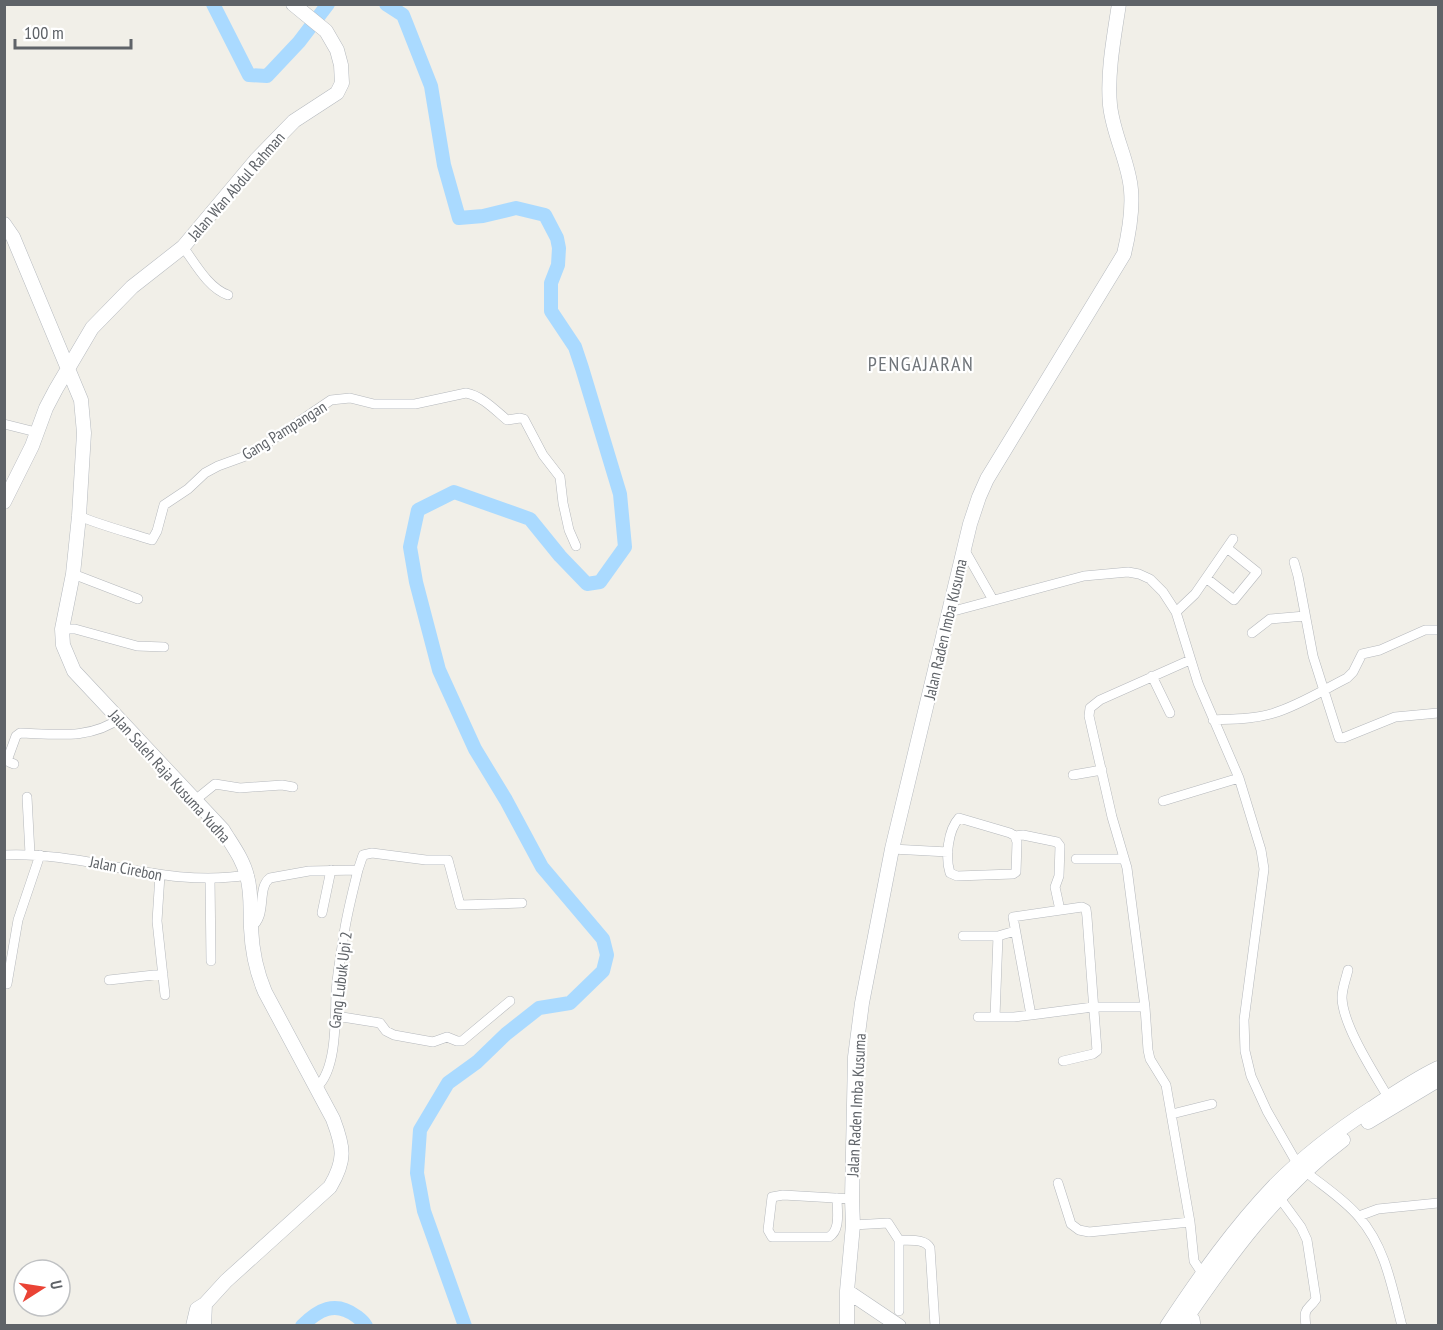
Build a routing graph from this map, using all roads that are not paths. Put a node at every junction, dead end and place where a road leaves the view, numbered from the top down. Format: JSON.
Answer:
{"nodes":[{"id":1,"x":1119,"y":4,"type":"edge"},
{"id":2,"x":297,"y":8,"type":"edge"},
{"id":3,"x":4,"y":224,"type":"edge"},
{"id":4,"x":183,"y":247,"type":"junction"},
{"id":5,"x":228,"y":295,"type":"dead end"},
{"id":6,"x":68,"y":366,"type":"junction"},
{"id":7,"x":4,"y":424,"type":"edge"},
{"id":8,"x":32,"y":431,"type":"dead end"},
{"id":9,"x":4,"y":502,"type":"edge"},
{"id":10,"x":79,"y":516,"type":"junction"},
{"id":11,"x":576,"y":546,"type":"dead end"},
{"id":12,"x":964,"y":549,"type":"junction"},
{"id":13,"x":1294,"y":561,"type":"dead end"},
{"id":14,"x":73,"y":574,"type":"junction"},
{"id":15,"x":1206,"y":578,"type":"junction"},
{"id":16,"x":138,"y":599,"type":"dead end"},
{"id":17,"x":993,"y":600,"type":"junction"},
{"id":18,"x":950,"y":612,"type":"junction"},
{"id":19,"x":1176,"y":612,"type":"junction"},
{"id":20,"x":1305,"y":616,"type":"junction"},
{"id":21,"x":62,"y":629,"type":"junction"},
{"id":22,"x":1438,"y":630,"type":"edge"},
{"id":23,"x":1252,"y":633,"type":"dead end"},
{"id":24,"x":164,"y":647,"type":"dead end"},
{"id":25,"x":1190,"y":660,"type":"junction"},
{"id":26,"x":1152,"y":676,"type":"junction"},
{"id":27,"x":1323,"y":691,"type":"junction"},
{"id":28,"x":1170,"y":713,"type":"dead end"},
{"id":29,"x":1438,"y":714,"type":"edge"},
{"id":30,"x":120,"y":718,"type":"junction"},
{"id":31,"x":1213,"y":720,"type":"junction"},
{"id":32,"x":14,"y":764,"type":"dead end"},
{"id":33,"x":1102,"y":770,"type":"junction"},
{"id":34,"x":1073,"y":775,"type":"dead end"},
{"id":35,"x":1239,"y":778,"type":"junction"},
{"id":36,"x":293,"y":787,"type":"dead end"},
{"id":37,"x":27,"y":797,"type":"dead end"},
{"id":38,"x":194,"y":801,"type":"junction"},
{"id":39,"x":1163,"y":801,"type":"dead end"},
{"id":40,"x":1015,"y":836,"type":"junction"},
{"id":41,"x":892,"y":849,"type":"junction"},
{"id":42,"x":948,"y":852,"type":"junction"},
{"id":43,"x":35,"y":854,"type":"junction"},
{"id":44,"x":4,"y":855,"type":"edge"},
{"id":45,"x":1124,"y":859,"type":"junction"},
{"id":46,"x":1076,"y":860,"type":"dead end"},
{"id":47,"x":331,"y":870,"type":"junction"},
{"id":48,"x":358,"y":870,"type":"junction"},
{"id":49,"x":159,"y":875,"type":"junction"},
{"id":50,"x":247,"y":875,"type":"junction"},
{"id":51,"x":210,"y":878,"type":"junction"},
{"id":52,"x":522,"y":903,"type":"dead end"},
{"id":53,"x":1060,"y":910,"type":"junction"},
{"id":54,"x":322,"y":913,"type":"dead end"},
{"id":55,"x":251,"y":927,"type":"junction"},
{"id":56,"x":1015,"y":931,"type":"junction"},
{"id":57,"x":963,"y":936,"type":"dead end"},
{"id":58,"x":998,"y":936,"type":"junction"},
{"id":59,"x":211,"y":961,"type":"dead end"},
{"id":60,"x":1348,"y":969,"type":"dead end"},
{"id":61,"x":163,"y":974,"type":"junction"},
{"id":62,"x":109,"y":980,"type":"dead end"},
{"id":63,"x":7,"y":984,"type":"dead end"},
{"id":64,"x":165,"y":995,"type":"dead end"},
{"id":65,"x":510,"y":1001,"type":"dead end"},
{"id":66,"x":1093,"y":1007,"type":"junction"},
{"id":67,"x":1145,"y":1007,"type":"junction"},
{"id":68,"x":1031,"y":1015,"type":"junction"},
{"id":69,"x":336,"y":1016,"type":"junction"},
{"id":70,"x":978,"y":1017,"type":"dead end"},
{"id":71,"x":995,"y":1017,"type":"junction"},
{"id":72,"x":1063,"y":1061,"type":"dead end"},
{"id":73,"x":1437,"y":1075,"type":"edge"},
{"id":74,"x":317,"y":1087,"type":"junction"},
{"id":75,"x":1388,"y":1097,"type":"junction"},
{"id":76,"x":1212,"y":1104,"type":"dead end"},
{"id":77,"x":1172,"y":1114,"type":"junction"},
{"id":78,"x":1354,"y":1125,"type":"junction"},
{"id":79,"x":1302,"y":1168,"type":"junction"},
{"id":80,"x":1058,"y":1183,"type":"dead end"},
{"id":81,"x":1280,"y":1190,"type":"junction"},
{"id":82,"x":845,"y":1198,"type":"junction"},
{"id":83,"x":1438,"y":1203,"type":"edge"},
{"id":84,"x":1359,"y":1216,"type":"junction"},
{"id":85,"x":1190,"y":1222,"type":"junction"},
{"id":86,"x":853,"y":1225,"type":"junction"},
{"id":87,"x":899,"y":1240,"type":"junction"},
{"id":88,"x":1220,"y":1260,"type":"junction"},
{"id":89,"x":1202,"y":1273,"type":"junction"},
{"id":90,"x":847,"y":1291,"type":"junction"},
{"id":91,"x":205,"y":1304,"type":"junction"},
{"id":92,"x":867,"y":1306,"type":"junction"},
{"id":93,"x":900,"y":1311,"type":"dead end"},
{"id":94,"x":1193,"y":1319,"type":"edge"},
{"id":95,"x":193,"y":1326,"type":"edge"},
{"id":96,"x":204,"y":1326,"type":"edge"},
{"id":97,"x":848,"y":1326,"type":"edge"},
{"id":98,"x":899,"y":1326,"type":"edge"},
{"id":99,"x":935,"y":1326,"type":"edge"},
{"id":100,"x":1167,"y":1326,"type":"edge"},
{"id":101,"x":1181,"y":1326,"type":"edge"},
{"id":102,"x":1305,"y":1326,"type":"edge"},
{"id":103,"x":1402,"y":1326,"type":"edge"}],
"edges":[{"from":1,"to":12,"type":"street","name":"Jalan Raden Imba Kusuma"},
{"from":2,"to":4,"type":"street","name":"Jalan Wan Abdul Rahman"},
{"from":3,"to":6,"type":"street","name":"Jalan Saleh Raja Kusuma Yudha"},
{"from":4,"to":5,"type":"street"},
{"from":4,"to":6,"type":"street","name":"Jalan Wan Abdul Rahman"},
{"from":6,"to":9,"type":"street","name":"Jalan Wan Abdul Rahman"},
{"from":6,"to":10,"type":"street","name":"Jalan Saleh Raja Kusuma Yudha"},
{"from":7,"to":8,"type":"street"},
{"from":10,"to":11,"type":"street","name":"Gang Pampangan"},
{"from":10,"to":14,"type":"street","name":"Jalan Saleh Raja Kusuma Yudha"},
{"from":12,"to":17,"type":"street"},
{"from":12,"to":18,"type":"street","name":"Jalan Raden Imba Kusuma"},
{"from":13,"to":20,"type":"street"},
{"from":14,"to":16,"type":"street"},
{"from":14,"to":21,"type":"street","name":"Jalan Saleh Raja Kusuma Yudha"},
{"from":15,"to":15,"type":"street"},
{"from":15,"to":19,"type":"street"},
{"from":17,"to":18,"type":"street"},
{"from":17,"to":19,"type":"street"},
{"from":18,"to":41,"type":"street","name":"Jalan Raden Imba Kusuma"},
{"from":19,"to":25,"type":"street"},
{"from":20,"to":23,"type":"street"},
{"from":20,"to":27,"type":"street"},
{"from":21,"to":24,"type":"street"},
{"from":21,"to":30,"type":"street","name":"Jalan Saleh Raja Kusuma Yudha"},
{"from":22,"to":27,"type":"street"},
{"from":25,"to":26,"type":"street"},
{"from":25,"to":31,"type":"street"},
{"from":26,"to":28,"type":"street"},
{"from":26,"to":33,"type":"street"},
{"from":27,"to":29,"type":"street"},
{"from":27,"to":31,"type":"street"},
{"from":30,"to":32,"type":"street"},
{"from":30,"to":38,"type":"street","name":"Jalan Saleh Raja Kusuma Yudha"},
{"from":31,"to":35,"type":"street"},
{"from":33,"to":34,"type":"street"},
{"from":33,"to":45,"type":"street"},
{"from":35,"to":39,"type":"street"},
{"from":35,"to":79,"type":"street"},
{"from":36,"to":38,"type":"street"},
{"from":37,"to":43,"type":"street"},
{"from":38,"to":50,"type":"street","name":"Jalan Saleh Raja Kusuma Yudha"},
{"from":40,"to":42,"type":"street"},
{"from":40,"to":42,"type":"street"},
{"from":40,"to":53,"type":"street"},
{"from":41,"to":42,"type":"street"},
{"from":41,"to":82,"type":"street","name":"Jalan Raden Imba Kusuma"},
{"from":43,"to":44,"type":"street","name":"Jalan Cirebon"},
{"from":43,"to":49,"type":"street","name":"Jalan Cirebon"},
{"from":43,"to":63,"type":"street"},
{"from":45,"to":46,"type":"street"},
{"from":45,"to":67,"type":"street"},
{"from":47,"to":48,"type":"street"},
{"from":47,"to":54,"type":"street"},
{"from":47,"to":55,"type":"street"},
{"from":48,"to":52,"type":"street"},
{"from":48,"to":69,"type":"street","name":"Gang Lubuk Upi 2"},
{"from":49,"to":51,"type":"street","name":"Jalan Cirebon"},
{"from":49,"to":61,"type":"street"},
{"from":50,"to":51,"type":"street","name":"Jalan Cirebon"},
{"from":50,"to":55,"type":"street","name":"Jalan Saleh Raja Kusuma Yudha"},
{"from":51,"to":59,"type":"street"},
{"from":53,"to":56,"type":"street"},
{"from":53,"to":66,"type":"street"},
{"from":55,"to":74,"type":"street","name":"Jalan Saleh Raja Kusuma Yudha"},
{"from":56,"to":58,"type":"street"},
{"from":56,"to":68,"type":"street"},
{"from":57,"to":58,"type":"street"},
{"from":58,"to":71,"type":"street"},
{"from":60,"to":75,"type":"street"},
{"from":61,"to":62,"type":"street"},
{"from":61,"to":64,"type":"street"},
{"from":65,"to":69,"type":"street"},
{"from":66,"to":67,"type":"street"},
{"from":66,"to":68,"type":"street"},
{"from":66,"to":72,"type":"street"},
{"from":67,"to":77,"type":"street"},
{"from":68,"to":71,"type":"street"},
{"from":69,"to":74,"type":"street","name":"Gang Lubuk Upi 2"},
{"from":70,"to":71,"type":"street"},
{"from":73,"to":75,"type":"street"},
{"from":73,"to":78,"type":"street"},
{"from":74,"to":91,"type":"street","name":"Jalan Saleh Raja Kusuma Yudha"},
{"from":75,"to":78,"type":"street"},
{"from":76,"to":77,"type":"street"},
{"from":77,"to":85,"type":"street"},
{"from":78,"to":79,"type":"street"},
{"from":79,"to":81,"type":"street"},
{"from":79,"to":84,"type":"street"},
{"from":80,"to":85,"type":"street"},
{"from":81,"to":88,"type":"street"},
{"from":81,"to":102,"type":"street"},
{"from":82,"to":82,"type":"street"},
{"from":82,"to":86,"type":"street","name":"Jalan Raden Imba Kusuma"},
{"from":83,"to":84,"type":"street"},
{"from":84,"to":103,"type":"street"},
{"from":85,"to":89,"type":"street"},
{"from":86,"to":87,"type":"street"},
{"from":86,"to":90,"type":"street","name":"Jalan Raden Imba Kusuma"},
{"from":87,"to":93,"type":"street"},
{"from":87,"to":99,"type":"street"},
{"from":88,"to":89,"type":"street"},
{"from":88,"to":94,"type":"street"},
{"from":89,"to":100,"type":"street"},
{"from":90,"to":92,"type":"street"},
{"from":90,"to":97,"type":"street"},
{"from":91,"to":95,"type":"street","name":"Jalan Saleh Raja Kusuma Yudha"},
{"from":91,"to":96,"type":"street"},
{"from":92,"to":97,"type":"street"},
{"from":92,"to":98,"type":"street"},
{"from":94,"to":101,"type":"street"}]}
